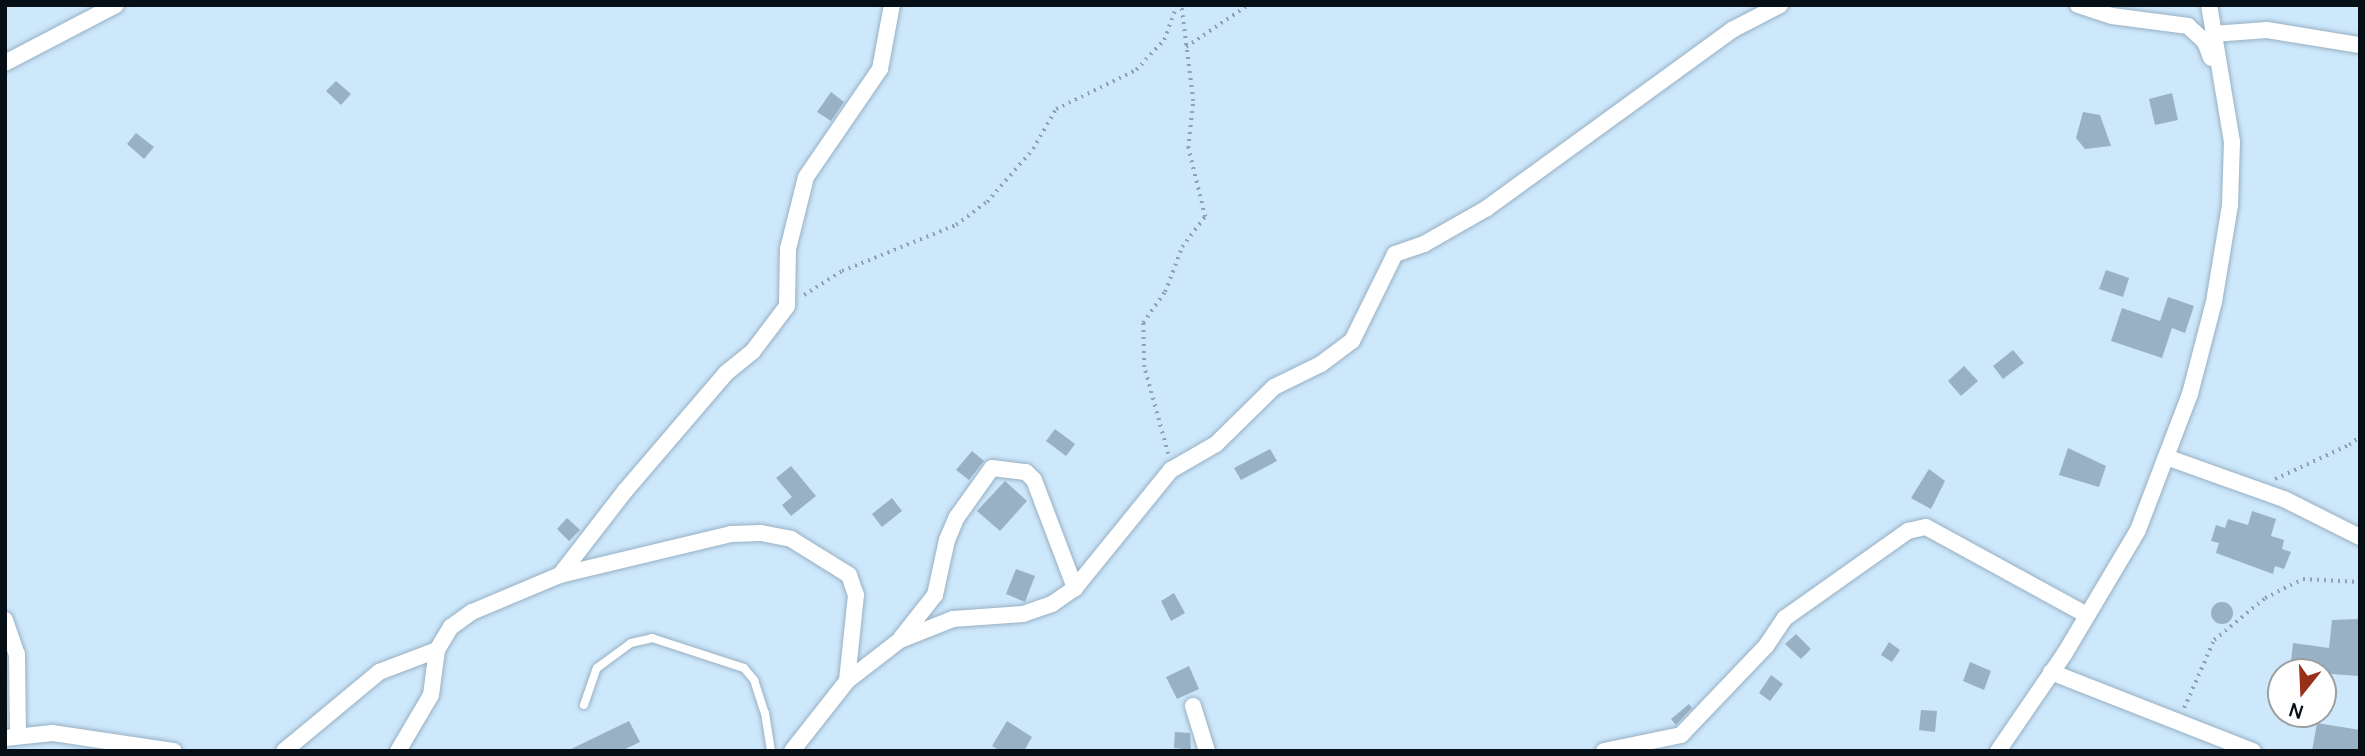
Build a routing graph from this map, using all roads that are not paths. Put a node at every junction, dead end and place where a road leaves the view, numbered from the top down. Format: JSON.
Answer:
{"nodes":[{"id":1,"x":116,"y":5,"type":"edge"},
{"id":2,"x":892,"y":5,"type":"edge"},
{"id":3,"x":1780,"y":5,"type":"edge"},
{"id":4,"x":2078,"y":5,"type":"edge"},
{"id":5,"x":2209,"y":5,"type":"edge"},
{"id":6,"x":2213,"y":34,"type":"junction"},
{"id":7,"x":2360,"y":45,"type":"edge"},
{"id":8,"x":5,"y":63,"type":"edge"},
{"id":9,"x":2217,"y":66,"type":"junction"},
{"id":10,"x":2166,"y":457,"type":"junction"},
{"id":11,"x":2360,"y":537,"type":"edge"},
{"id":12,"x":560,"y":575,"type":"junction"},
{"id":13,"x":1076,"y":588,"type":"junction"},
{"id":14,"x":2087,"y":615,"type":"junction"},
{"id":15,"x":5,"y":620,"type":"edge"},
{"id":16,"x":900,"y":640,"type":"junction"},
{"id":17,"x":437,"y":650,"type":"junction"},
{"id":18,"x":2052,"y":672,"type":"junction"},
{"id":19,"x":848,"y":681,"type":"junction"},
{"id":20,"x":584,"y":705,"type":"dead end"},
{"id":21,"x":1193,"y":706,"type":"dead end"},
{"id":22,"x":12,"y":736,"type":"edge"},
{"id":23,"x":174,"y":751,"type":"edge"},
{"id":24,"x":284,"y":751,"type":"edge"},
{"id":25,"x":398,"y":751,"type":"edge"},
{"id":26,"x":771,"y":751,"type":"edge"},
{"id":27,"x":792,"y":751,"type":"edge"},
{"id":28,"x":1207,"y":751,"type":"edge"},
{"id":29,"x":1604,"y":751,"type":"edge"},
{"id":30,"x":1998,"y":751,"type":"edge"},
{"id":31,"x":2253,"y":751,"type":"edge"}],
"edges":[{"from":1,"to":8,"type":"street"},
{"from":2,"to":12,"type":"street"},
{"from":3,"to":13,"type":"street"},
{"from":4,"to":9,"type":"street"},
{"from":5,"to":6,"type":"street"},
{"from":6,"to":7,"type":"street"},
{"from":6,"to":9,"type":"street"},
{"from":9,"to":10,"type":"street"},
{"from":10,"to":11,"type":"street"},
{"from":10,"to":14,"type":"street"},
{"from":12,"to":17,"type":"street"},
{"from":12,"to":19,"type":"street"},
{"from":13,"to":16,"type":"street"},
{"from":13,"to":16,"type":"street"},
{"from":14,"to":18,"type":"street"},
{"from":14,"to":29,"type":"street"},
{"from":15,"to":22,"type":"street"},
{"from":16,"to":19,"type":"street"},
{"from":17,"to":24,"type":"street"},
{"from":17,"to":25,"type":"street"},
{"from":18,"to":30,"type":"street"},
{"from":18,"to":31,"type":"street"},
{"from":19,"to":27,"type":"street"},
{"from":20,"to":26,"type":"lane"},
{"from":21,"to":28,"type":"street"},
{"from":22,"to":23,"type":"street"}]}
